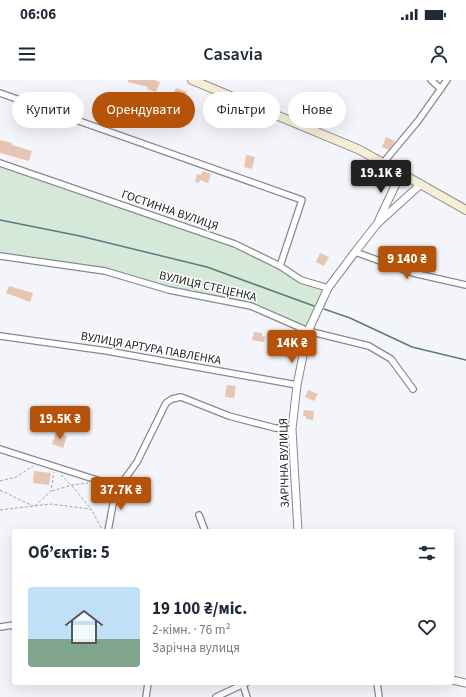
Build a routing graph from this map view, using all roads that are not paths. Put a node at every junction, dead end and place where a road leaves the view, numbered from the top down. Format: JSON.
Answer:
{"nodes":[{"id":1,"x":192,"y":80,"type":"edge"},
{"id":2,"x":431,"y":80,"type":"edge"},
{"id":3,"x":447,"y":80,"type":"edge"},
{"id":4,"x":441,"y":89,"type":"junction"},
{"id":5,"x":0,"y":93,"type":"edge"},
{"id":6,"x":0,"y":163,"type":"edge"},
{"id":7,"x":383,"y":163,"type":"junction"},
{"id":8,"x":401,"y":173,"type":"junction"},
{"id":9,"x":421,"y":184,"type":"junction"},
{"id":10,"x":466,"y":210,"type":"edge"},
{"id":11,"x":377,"y":224,"type":"junction"},
{"id":12,"x":355,"y":252,"type":"junction"},
{"id":13,"x":0,"y":256,"type":"edge"},
{"id":14,"x":280,"y":266,"type":"junction"},
{"id":15,"x":466,"y":285,"type":"edge"},
{"id":16,"x":328,"y":288,"type":"junction"},
{"id":17,"x":308,"y":331,"type":"junction"},
{"id":18,"x":0,"y":336,"type":"edge"},
{"id":19,"x":297,"y":385,"type":"junction"},
{"id":20,"x":413,"y":389,"type":"dead end"},
{"id":21,"x":292,"y":429,"type":"junction"},
{"id":22,"x":0,"y":449,"type":"edge"},
{"id":23,"x":119,"y":487,"type":"junction"},
{"id":24,"x":199,"y":515,"type":"dead end"},
{"id":25,"x":108,"y":529,"type":"edge"},
{"id":26,"x":204,"y":529,"type":"edge"},
{"id":27,"x":298,"y":529,"type":"edge"},
{"id":28,"x":12,"y":625,"type":"edge"},
{"id":29,"x":0,"y":627,"type":"edge"},
{"id":30,"x":454,"y":680,"type":"edge"},
{"id":31,"x":466,"y":683,"type":"edge"},
{"id":32,"x":148,"y":685,"type":"edge"},
{"id":33,"x":242,"y":685,"type":"edge"},
{"id":34,"x":244,"y":685,"type":"edge"},
{"id":35,"x":377,"y":685,"type":"edge"},
{"id":36,"x":146,"y":697,"type":"edge"},
{"id":37,"x":216,"y":697,"type":"edge"},
{"id":38,"x":247,"y":697,"type":"edge"},
{"id":39,"x":379,"y":697,"type":"edge"}],
"edges":[{"from":1,"to":7,"type":"main road"},
{"from":2,"to":4,"type":"street"},
{"from":3,"to":4,"type":"street"},
{"from":4,"to":7,"type":"street"},
{"from":5,"to":14,"type":"street"},
{"from":6,"to":14,"type":"street","name":"ГОСТИННА ВУЛИЦЯ"},
{"from":7,"to":8,"type":"main road"},
{"from":8,"to":9,"type":"main road"},
{"from":8,"to":11,"type":"street","name":"ЗАРІЧНА ВУЛИЦЯ"},
{"from":9,"to":10,"type":"main road"},
{"from":9,"to":11,"type":"street","name":"ЗАРІЧНА ВУЛИЦЯ"},
{"from":11,"to":12,"type":"street","name":"ЗАРІЧНА ВУЛИЦЯ"},
{"from":12,"to":15,"type":"street"},
{"from":12,"to":16,"type":"street","name":"ЗАРІЧНА ВУЛИЦЯ"},
{"from":13,"to":17,"type":"street","name":"ВУЛИЦЯ СТЕЦЕНКА"},
{"from":14,"to":16,"type":"street","name":"ГОСТИННА ВУЛИЦЯ"},
{"from":16,"to":17,"type":"street","name":"ЗАРІЧНА ВУЛИЦЯ"},
{"from":17,"to":19,"type":"street","name":"ЗАРІЧНА ВУЛИЦЯ"},
{"from":17,"to":20,"type":"street","name":"ВУЛИЦЯ СТЕЦЕНКА"},
{"from":18,"to":19,"type":"street","name":"ВУЛИЦЯ АРТУРА ПАВЛЕНКА"},
{"from":19,"to":21,"type":"street","name":"ЗАРІЧНА ВУЛИЦЯ"},
{"from":21,"to":23,"type":"street"},
{"from":21,"to":27,"type":"street","name":"ЗАРІЧНА ВУЛИЦЯ"},
{"from":22,"to":23,"type":"street"},
{"from":23,"to":25,"type":"street"},
{"from":24,"to":26,"type":"street"},
{"from":28,"to":29,"type":"street"},
{"from":30,"to":31,"type":"street"},
{"from":32,"to":36,"type":"street"},
{"from":33,"to":37,"type":"street"},
{"from":34,"to":38,"type":"street"},
{"from":35,"to":39,"type":"street"}]}
